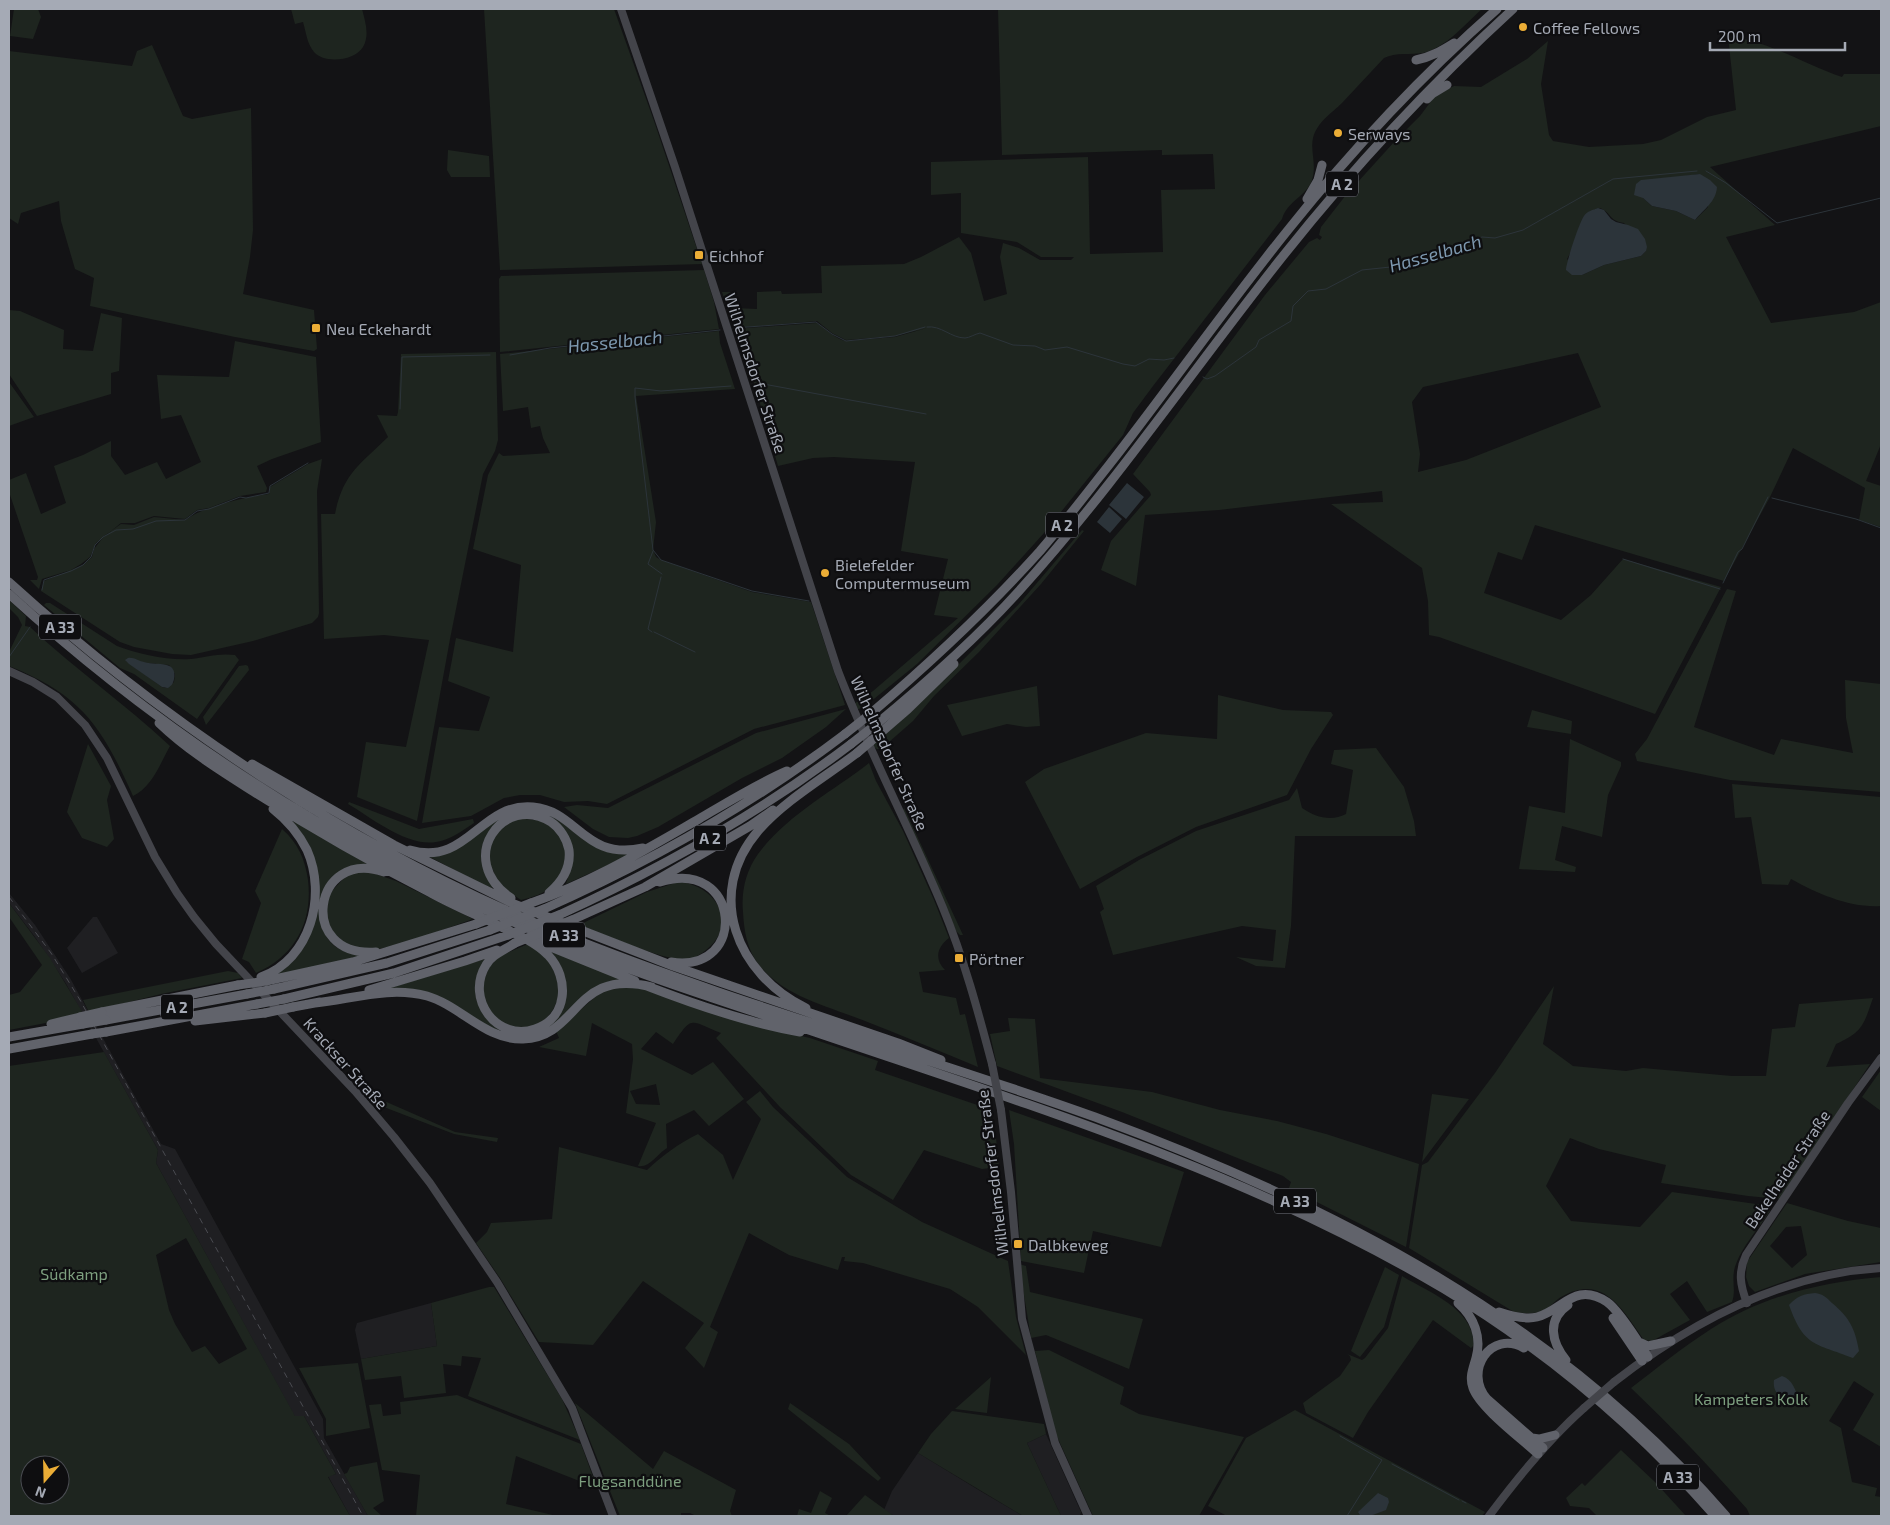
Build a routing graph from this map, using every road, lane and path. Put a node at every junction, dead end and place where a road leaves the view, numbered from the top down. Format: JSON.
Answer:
{"nodes":[{"id":1,"x":620,"y":9,"type":"edge"},
{"id":2,"x":1497,"y":9,"type":"edge"},
{"id":3,"x":1513,"y":9,"type":"edge"},
{"id":4,"x":1469,"y":33,"type":"junction"},
{"id":5,"x":1416,"y":60,"type":"dead end"},
{"id":6,"x":1447,"y":85,"type":"dead end"},
{"id":7,"x":1405,"y":114,"type":"junction"},
{"id":8,"x":1322,"y":165,"type":"dead end"},
{"id":9,"x":1288,"y":231,"type":"junction"},
{"id":10,"x":9,"y":582,"type":"edge"},
{"id":11,"x":9,"y":594,"type":"edge"},
{"id":12,"x":9,"y":671,"type":"edge"},
{"id":13,"x":138,"y":701,"type":"junction"},
{"id":14,"x":189,"y":728,"type":"junction"},
{"id":15,"x":876,"y":730,"type":"junction"},
{"id":16,"x":808,"y":762,"type":"junction"},
{"id":17,"x":241,"y":784,"type":"junction"},
{"id":18,"x":802,"y":793,"type":"junction"},
{"id":19,"x":388,"y":841,"type":"junction"},
{"id":20,"x":657,"y":843,"type":"junction"},
{"id":21,"x":405,"y":880,"type":"junction"},
{"id":22,"x":645,"y":887,"type":"junction"},
{"id":23,"x":535,"y":901,"type":"junction"},
{"id":24,"x":541,"y":912,"type":"junction"},
{"id":25,"x":507,"y":932,"type":"junction"},
{"id":26,"x":515,"y":943,"type":"junction"},
{"id":27,"x":391,"y":951,"type":"junction"},
{"id":28,"x":656,"y":959,"type":"junction"},
{"id":29,"x":264,"y":979,"type":"junction"},
{"id":30,"x":652,"y":988,"type":"junction"},
{"id":31,"x":315,"y":1003,"type":"junction"},
{"id":32,"x":104,"y":1016,"type":"junction"},
{"id":33,"x":845,"y":1025,"type":"junction"},
{"id":34,"x":141,"y":1026,"type":"junction"},
{"id":35,"x":12,"y":1036,"type":"edge"},
{"id":36,"x":839,"y":1041,"type":"junction"},
{"id":37,"x":9,"y":1049,"type":"edge"},
{"id":38,"x":1881,"y":1058,"type":"edge"},
{"id":39,"x":971,"y":1074,"type":"junction"},
{"id":40,"x":1881,"y":1268,"type":"edge"},
{"id":41,"x":1445,"y":1290,"type":"junction"},
{"id":42,"x":1747,"y":1302,"type":"junction"},
{"id":43,"x":1485,"y":1306,"type":"junction"},
{"id":44,"x":1637,"y":1341,"type":"junction"},
{"id":45,"x":1671,"y":1341,"type":"junction"},
{"id":46,"x":1645,"y":1359,"type":"junction"},
{"id":47,"x":1573,"y":1375,"type":"junction"},
{"id":48,"x":1555,"y":1435,"type":"junction"},
{"id":49,"x":1530,"y":1436,"type":"junction"},
{"id":50,"x":1541,"y":1451,"type":"junction"},
{"id":51,"x":613,"y":1516,"type":"edge"},
{"id":52,"x":1088,"y":1516,"type":"edge"},
{"id":53,"x":1488,"y":1516,"type":"edge"},
{"id":54,"x":1715,"y":1516,"type":"edge"},
{"id":55,"x":1726,"y":1516,"type":"edge"}],
"edges":[{"from":1,"to":52,"type":"street","name":"Wilhelmsdorfer Straße","bridge":true},
{"from":2,"to":4,"type":"highway","number":"A 2"},
{"from":3,"to":7,"type":"highway","number":"A 2"},
{"from":4,"to":5,"type":"highway"},
{"from":4,"to":9,"type":"highway","number":"A 2"},
{"from":6,"to":7,"type":"highway"},
{"from":7,"to":15,"type":"highway","number":"A 2"},
{"from":8,"to":9,"type":"highway"},
{"from":9,"to":16,"type":"highway","number":"A 2","bridge":true},
{"from":10,"to":14,"type":"highway","number":"A 33"},
{"from":11,"to":13,"type":"highway","number":"A 33"},
{"from":12,"to":51,"type":"street","name":"Krackser Straße"},
{"from":13,"to":17,"type":"highway"},
{"from":13,"to":36,"type":"highway","number":"A 33"},
{"from":14,"to":19,"type":"highway"},
{"from":14,"to":39,"type":"highway","number":"A 33"},
{"from":15,"to":18,"type":"highway","bridge":true},
{"from":15,"to":25,"type":"highway","number":"A 2","bridge":true},
{"from":16,"to":20,"type":"highway"},
{"from":16,"to":24,"type":"highway","number":"A 2"},
{"from":17,"to":21,"type":"highway"},
{"from":17,"to":29,"type":"highway"},
{"from":18,"to":22,"type":"highway"},
{"from":18,"to":33,"type":"highway"},
{"from":19,"to":20,"type":"highway"},
{"from":19,"to":24,"type":"highway"},
{"from":20,"to":23,"type":"highway"},
{"from":21,"to":25,"type":"highway"},
{"from":21,"to":27,"type":"highway"},
{"from":22,"to":26,"type":"highway","bridge":true},
{"from":22,"to":28,"type":"highway"},
{"from":23,"to":24,"type":"highway"},
{"from":23,"to":27,"type":"highway","bridge":true},
{"from":24,"to":28,"type":"highway"},
{"from":24,"to":32,"type":"highway","number":"A 2","bridge":true},
{"from":25,"to":26,"type":"highway"},
{"from":25,"to":30,"type":"highway"},
{"from":25,"to":34,"type":"highway","number":"A 2","bridge":true},
{"from":26,"to":31,"type":"highway"},
{"from":27,"to":29,"type":"highway"},
{"from":28,"to":33,"type":"highway"},
{"from":29,"to":32,"type":"highway","bridge":true},
{"from":30,"to":31,"type":"highway"},
{"from":30,"to":36,"type":"highway"},
{"from":31,"to":34,"type":"highway","bridge":true},
{"from":32,"to":35,"type":"highway","number":"A 2","bridge":true},
{"from":33,"to":39,"type":"highway"},
{"from":34,"to":37,"type":"highway","number":"A 2","bridge":true},
{"from":36,"to":41,"type":"highway","number":"A 33"},
{"from":38,"to":42,"type":"street","name":"Bekelheider Straße"},
{"from":39,"to":43,"type":"highway","number":"A 33"},
{"from":40,"to":42,"type":"street"},
{"from":41,"to":47,"type":"highway","number":"A 33"},
{"from":41,"to":50,"type":"highway"},
{"from":42,"to":45,"type":"street"},
{"from":43,"to":44,"type":"highway"},
{"from":43,"to":47,"type":"highway","number":"A 33"},
{"from":44,"to":45,"type":"highway"},
{"from":44,"to":46,"type":"highway"},
{"from":45,"to":46,"type":"street"},
{"from":46,"to":47,"type":"highway"},
{"from":46,"to":48,"type":"street","bridge":true},
{"from":47,"to":49,"type":"highway"},
{"from":47,"to":54,"type":"highway","number":"A 33"},
{"from":47,"to":55,"type":"highway","number":"A 33"},
{"from":48,"to":49,"type":"highway"},
{"from":48,"to":50,"type":"street"},
{"from":49,"to":50,"type":"highway"},
{"from":50,"to":53,"type":"street"}]}
